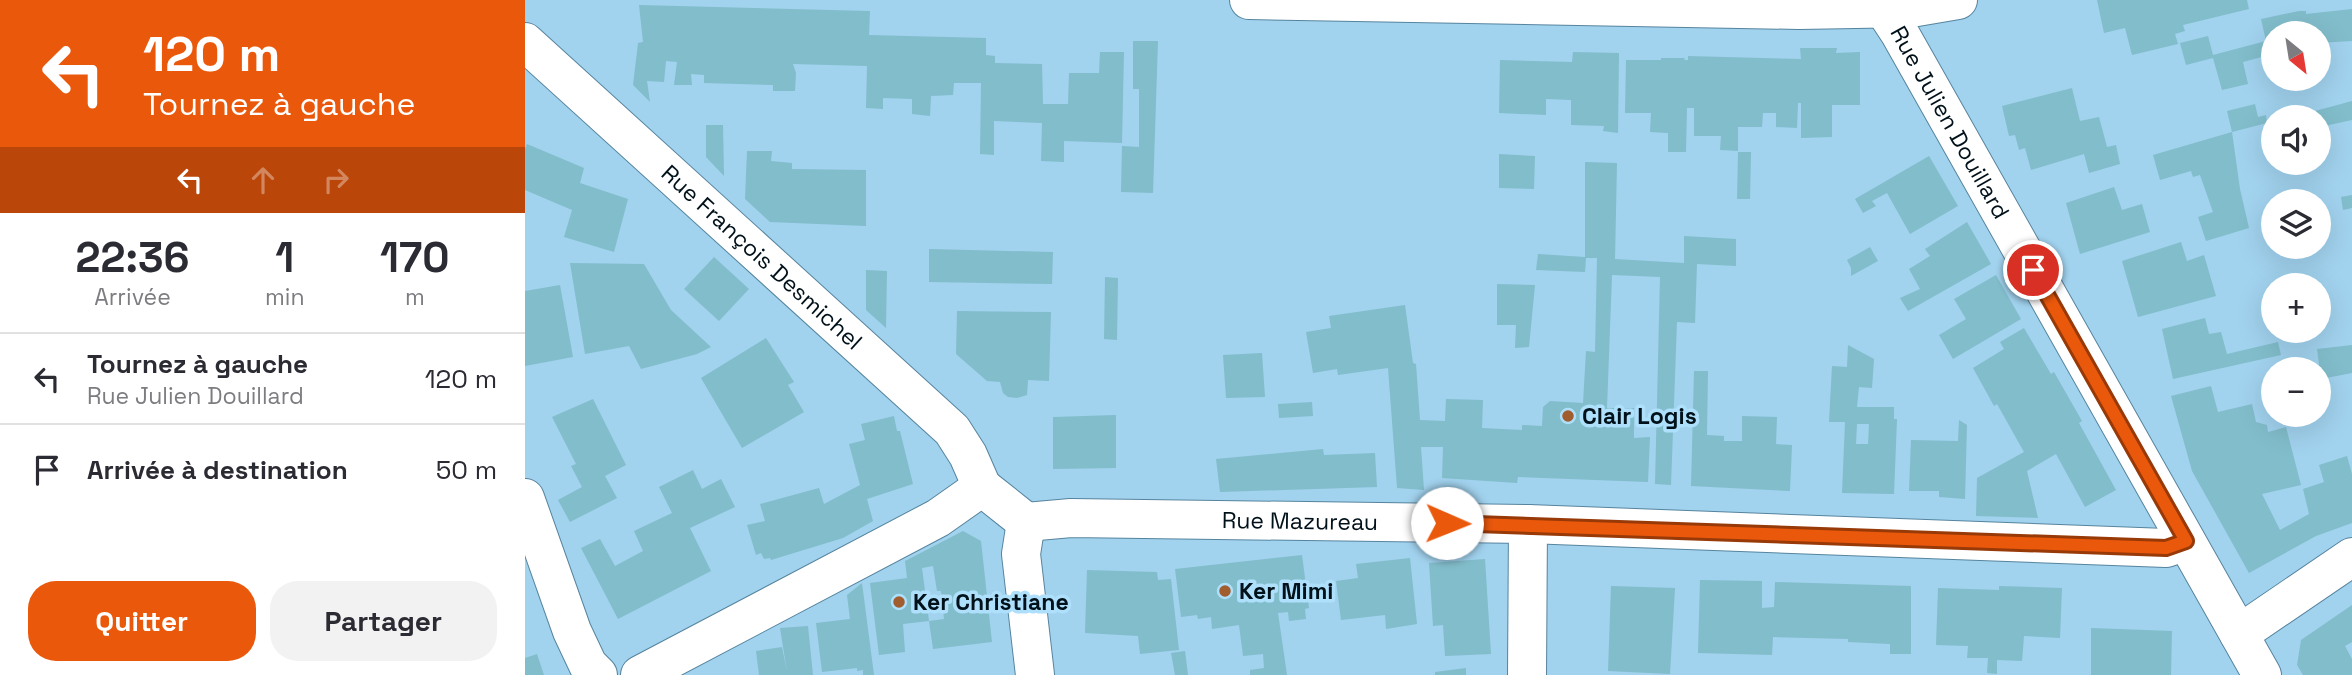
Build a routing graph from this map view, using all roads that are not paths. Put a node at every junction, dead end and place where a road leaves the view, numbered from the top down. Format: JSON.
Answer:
{"nodes":[{"id":1,"x":1249,"y":0,"type":"edge"},
{"id":2,"x":1958,"y":0,"type":"edge"},
{"id":3,"x":1881,"y":5,"type":"edge"},
{"id":4,"x":525,"y":41,"type":"edge"},
{"id":5,"x":982,"y":487,"type":"junction"},
{"id":6,"x":525,"y":498,"type":"edge"},
{"id":7,"x":1026,"y":522,"type":"junction"},
{"id":8,"x":1528,"y":524,"type":"junction"},
{"id":9,"x":2186,"y":541,"type":"junction"},
{"id":10,"x":2352,"y":557,"type":"edge"},
{"id":11,"x":2239,"y":634,"type":"junction"},
{"id":12,"x":598,"y":675,"type":"edge"},
{"id":13,"x":640,"y":675,"type":"edge"},
{"id":14,"x":1035,"y":675,"type":"edge"},
{"id":15,"x":1527,"y":675,"type":"edge"},
{"id":16,"x":2262,"y":675,"type":"edge"}],
"edges":[{"from":1,"to":3,"type":"street"},
{"from":2,"to":3,"type":"street"},
{"from":3,"to":9,"type":"street","name":"Rue Julien Douillard"},
{"from":4,"to":5,"type":"street","name":"Rue François Desmichel"},
{"from":5,"to":7,"type":"street"},
{"from":5,"to":13,"type":"street"},
{"from":6,"to":12,"type":"street"},
{"from":7,"to":8,"type":"street","name":"Rue Mazureau"},
{"from":7,"to":14,"type":"street"},
{"from":8,"to":9,"type":"street","name":"Rue Mazureau"},
{"from":8,"to":15,"type":"street"},
{"from":9,"to":11,"type":"street","name":"Rue Julien Douillard"},
{"from":10,"to":11,"type":"street"},
{"from":11,"to":16,"type":"street","name":"Rue Julien Douillard"}]}
